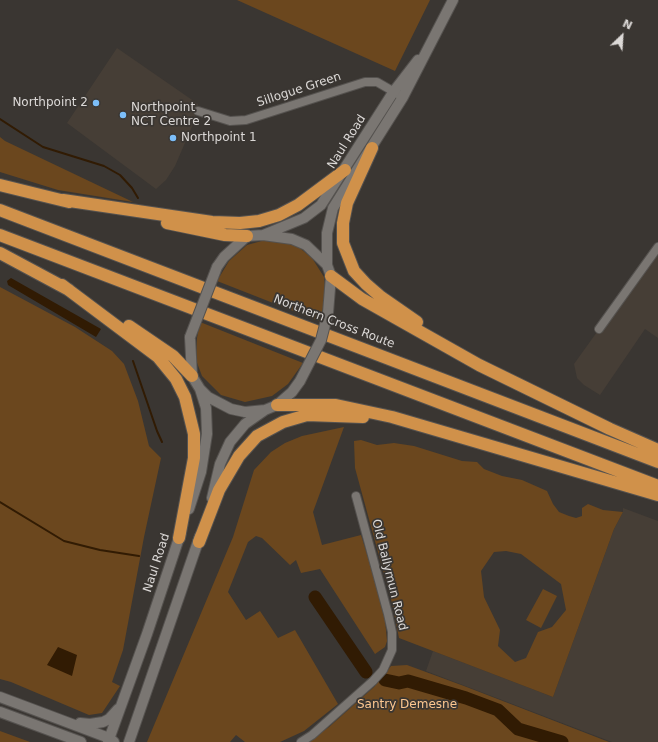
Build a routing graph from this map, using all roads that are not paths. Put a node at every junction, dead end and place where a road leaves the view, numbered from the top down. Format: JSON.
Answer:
{"nodes":[{"id":1,"x":453,"y":0,"type":"edge"},
{"id":2,"x":433,"y":40,"type":"junction"},
{"id":3,"x":394,"y":91,"type":"junction"},
{"id":4,"x":403,"y":97,"type":"junction"},
{"id":5,"x":198,"y":111,"type":"dead end"},
{"id":6,"x":372,"y":148,"type":"junction"},
{"id":7,"x":345,"y":170,"type":"junction"},
{"id":8,"x":0,"y":185,"type":"edge"},
{"id":9,"x":62,"y":200,"type":"junction"},
{"id":10,"x":0,"y":210,"type":"edge"},
{"id":11,"x":0,"y":235,"type":"edge"},
{"id":12,"x":264,"y":235,"type":"junction"},
{"id":13,"x":247,"y":236,"type":"junction"},
{"id":14,"x":658,"y":247,"type":"edge"},
{"id":15,"x":0,"y":253,"type":"edge"},
{"id":16,"x":329,"y":270,"type":"junction"},
{"id":17,"x":62,"y":285,"type":"junction"},
{"id":18,"x":599,"y":328,"type":"dead end"},
{"id":19,"x":480,"y":365,"type":"junction"},
{"id":20,"x":192,"y":376,"type":"junction"},
{"id":21,"x":200,"y":389,"type":"junction"},
{"id":22,"x":277,"y":405,"type":"junction"},
{"id":23,"x":265,"y":410,"type":"junction"},
{"id":24,"x":440,"y":431,"type":"junction"},
{"id":25,"x":658,"y":450,"type":"edge"},
{"id":26,"x":658,"y":462,"type":"edge"},
{"id":27,"x":658,"y":486,"type":"edge"},
{"id":28,"x":658,"y":495,"type":"edge"},
{"id":29,"x":356,"y":496,"type":"dead end"},
{"id":30,"x":179,"y":538,"type":"junction"},
{"id":31,"x":199,"y":542,"type":"junction"},
{"id":32,"x":0,"y":697,"type":"edge"},
{"id":33,"x":123,"y":702,"type":"junction"},
{"id":34,"x":0,"y":712,"type":"edge"},
{"id":35,"x":70,"y":723,"type":"junction"},
{"id":36,"x":70,"y":739,"type":"edge"},
{"id":37,"x":110,"y":741,"type":"edge"},
{"id":38,"x":81,"y":742,"type":"edge"},
{"id":39,"x":129,"y":742,"type":"edge"},
{"id":40,"x":301,"y":742,"type":"edge"}],
"edges":[{"from":1,"to":2,"type":"main road","name":"Naul Road"},
{"from":2,"to":3,"type":"main road","name":"Naul Road"},
{"from":2,"to":4,"type":"main road","name":"Naul Road"},
{"from":3,"to":4,"type":"street","name":"Sillogue Green"},
{"from":3,"to":5,"type":"street","name":"Sillogue Green"},
{"from":3,"to":7,"type":"main road","name":"Naul Road"},
{"from":4,"to":6,"type":"main road","name":"Naul Road"},
{"from":6,"to":16,"type":"main road","name":"Naul Road"},
{"from":6,"to":19,"type":"highway"},
{"from":7,"to":9,"type":"highway"},
{"from":7,"to":12,"type":"main road","name":"Naul Road"},
{"from":8,"to":9,"type":"highway"},
{"from":9,"to":13,"type":"highway"},
{"from":10,"to":26,"type":"highway","name":"Northern Cross Route"},
{"from":11,"to":27,"type":"highway"},
{"from":12,"to":13,"type":"main road"},
{"from":12,"to":16,"type":"main road"},
{"from":13,"to":20,"type":"main road","bridge":true},
{"from":14,"to":18,"type":"street"},
{"from":15,"to":17,"type":"highway"},
{"from":16,"to":19,"type":"highway"},
{"from":16,"to":22,"type":"main road","name":"Naul Road","bridge":true},
{"from":17,"to":20,"type":"highway"},
{"from":17,"to":30,"type":"highway"},
{"from":19,"to":25,"type":"highway"},
{"from":20,"to":21,"type":"main road"},
{"from":21,"to":23,"type":"main road"},
{"from":21,"to":30,"type":"main road","name":"Naul Road"},
{"from":22,"to":23,"type":"main road","name":"Naul Road"},
{"from":22,"to":24,"type":"highway"},
{"from":23,"to":31,"type":"main road"},
{"from":24,"to":28,"type":"highway"},
{"from":24,"to":31,"type":"highway"},
{"from":29,"to":40,"type":"street","name":"Old Ballymun Road"},
{"from":30,"to":33,"type":"main road","name":"Naul Road"},
{"from":31,"to":39,"type":"main road"},
{"from":32,"to":35,"type":"main road"},
{"from":33,"to":35,"type":"main road"},
{"from":33,"to":37,"type":"main road","name":"Naul Road"},
{"from":34,"to":36,"type":"main road"},
{"from":35,"to":37,"type":"main road"},
{"from":36,"to":38,"type":"main road"}]}
